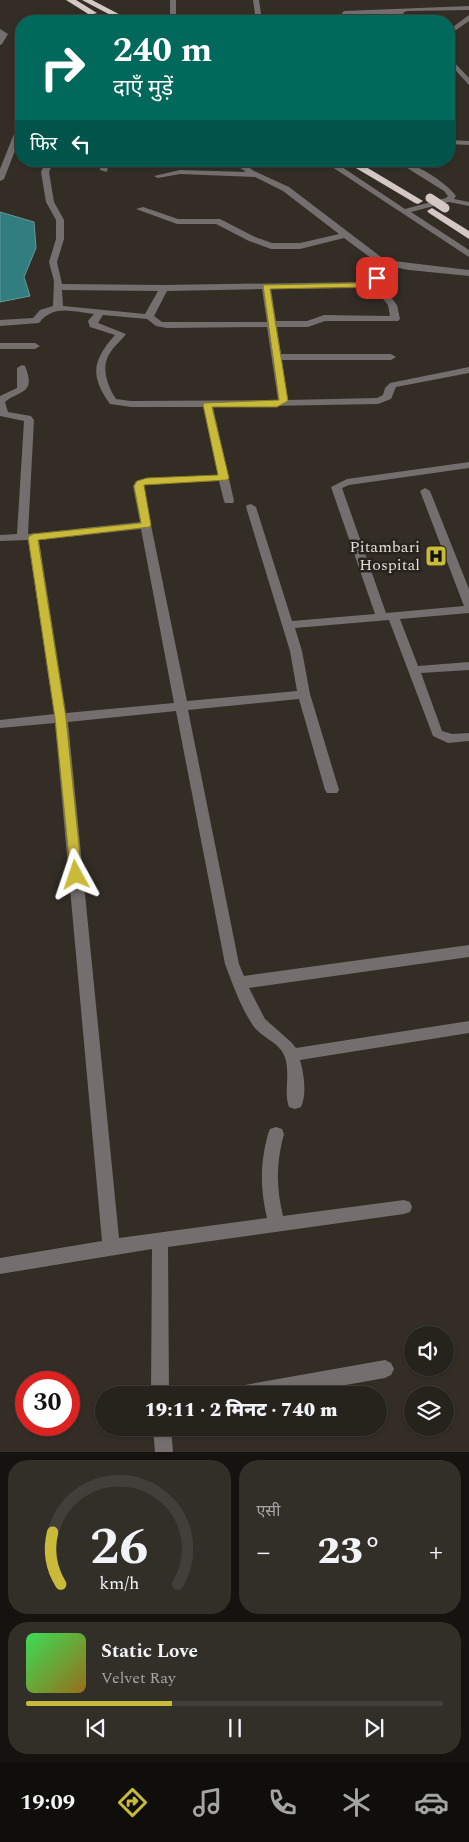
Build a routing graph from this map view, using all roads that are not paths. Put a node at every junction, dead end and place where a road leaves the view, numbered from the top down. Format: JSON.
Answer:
{"nodes":[{"id":1,"x":70,"y":0,"type":"edge"},
{"id":2,"x":86,"y":0,"type":"edge"},
{"id":3,"x":173,"y":0,"type":"edge"},
{"id":4,"x":256,"y":0,"type":"edge"},
{"id":5,"x":411,"y":0,"type":"edge"},
{"id":6,"x":420,"y":8,"type":"junction"},
{"id":7,"x":469,"y":8,"type":"edge"},
{"id":8,"x":88,"y":11,"type":"junction"},
{"id":9,"x":400,"y":12,"type":"junction"},
{"id":10,"x":91,"y":15,"type":"edge"},
{"id":11,"x":96,"y":15,"type":"edge"},
{"id":12,"x":116,"y":15,"type":"edge"},
{"id":13,"x":173,"y":15,"type":"edge"},
{"id":14,"x":258,"y":15,"type":"edge"},
{"id":15,"x":342,"y":15,"type":"edge"},
{"id":16,"x":399,"y":15,"type":"edge"},
{"id":17,"x":469,"y":17,"type":"edge"},
{"id":18,"x":455,"y":29,"type":"edge"},
{"id":19,"x":0,"y":31,"type":"edge"},
{"id":20,"x":0,"y":43,"type":"edge"},
{"id":21,"x":455,"y":63,"type":"edge"},
{"id":22,"x":469,"y":83,"type":"edge"},
{"id":23,"x":15,"y":141,"type":"edge"},
{"id":24,"x":455,"y":142,"type":"edge"},
{"id":25,"x":469,"y":143,"type":"edge"},
{"id":26,"x":47,"y":167,"type":"edge"},
{"id":27,"x":241,"y":167,"type":"edge"},
{"id":28,"x":336,"y":167,"type":"edge"},
{"id":29,"x":359,"y":167,"type":"edge"},
{"id":30,"x":378,"y":167,"type":"edge"},
{"id":31,"x":410,"y":167,"type":"edge"},
{"id":32,"x":260,"y":175,"type":"junction"},
{"id":33,"x":158,"y":176,"type":"dead end"},
{"id":34,"x":0,"y":179,"type":"edge"},
{"id":35,"x":447,"y":204,"type":"junction"},
{"id":36,"x":469,"y":204,"type":"edge"},
{"id":37,"x":140,"y":209,"type":"dead end"},
{"id":38,"x":405,"y":211,"type":"junction"},
{"id":39,"x":469,"y":224,"type":"edge"},
{"id":40,"x":348,"y":235,"type":"junction"},
{"id":41,"x":469,"y":236,"type":"edge"},
{"id":42,"x":469,"y":254,"type":"edge"},
{"id":43,"x":382,"y":262,"type":"junction"},
{"id":44,"x":469,"y":272,"type":"edge"},
{"id":45,"x":374,"y":282,"type":"junction"},
{"id":46,"x":58,"y":287,"type":"junction"},
{"id":47,"x":266,"y":287,"type":"junction"},
{"id":48,"x":164,"y":288,"type":"junction"},
{"id":49,"x":58,"y":308,"type":"junction"},
{"id":50,"x":100,"y":313,"type":"junction"},
{"id":51,"x":149,"y":317,"type":"junction"},
{"id":52,"x":0,"y":323,"type":"edge"},
{"id":53,"x":271,"y":323,"type":"junction"},
{"id":54,"x":0,"y":346,"type":"edge"},
{"id":55,"x":36,"y":346,"type":"dead end"},
{"id":56,"x":277,"y":357,"type":"junction"},
{"id":57,"x":391,"y":357,"type":"dead end"},
{"id":58,"x":22,"y":368,"type":"dead end"},
{"id":59,"x":469,"y":370,"type":"edge"},
{"id":60,"x":282,"y":403,"type":"junction"},
{"id":61,"x":207,"y":404,"type":"junction"},
{"id":62,"x":469,"y":465,"type":"edge"},
{"id":63,"x":224,"y":478,"type":"junction"},
{"id":64,"x":425,"y":491,"type":"dead end"},
{"id":65,"x":229,"y":501,"type":"dead end"},
{"id":66,"x":251,"y":507,"type":"dead end"},
{"id":67,"x":146,"y":525,"type":"junction"},
{"id":68,"x":27,"y":537,"type":"junction"},
{"id":69,"x":0,"y":538,"type":"edge"},
{"id":70,"x":469,"y":604,"type":"edge"},
{"id":71,"x":469,"y":609,"type":"edge"},
{"id":72,"x":388,"y":616,"type":"junction"},
{"id":73,"x":288,"y":625,"type":"junction"},
{"id":74,"x":469,"y":666,"type":"edge"},
{"id":75,"x":413,"y":670,"type":"junction"},
{"id":76,"x":304,"y":694,"type":"junction"},
{"id":77,"x":181,"y":708,"type":"junction"},
{"id":78,"x":61,"y":718,"type":"junction"},
{"id":79,"x":0,"y":724,"type":"edge"},
{"id":80,"x":469,"y":737,"type":"edge"},
{"id":81,"x":332,"y":790,"type":"dead end"},
{"id":82,"x":469,"y":951,"type":"edge"},
{"id":83,"x":239,"y":983,"type":"junction"},
{"id":84,"x":469,"y":1027,"type":"edge"},
{"id":85,"x":292,"y":1055,"type":"junction"},
{"id":86,"x":295,"y":1102,"type":"dead end"},
{"id":87,"x":276,"y":1134,"type":"dead end"},
{"id":88,"x":404,"y":1207,"type":"dead end"},
{"id":89,"x":278,"y":1224,"type":"junction"},
{"id":90,"x":160,"y":1241,"type":"junction"},
{"id":91,"x":111,"y":1247,"type":"junction"},
{"id":92,"x":0,"y":1266,"type":"edge"},
{"id":93,"x":385,"y":1369,"type":"dead end"},
{"id":94,"x":160,"y":1386,"type":"edge"},
{"id":95,"x":290,"y":1386,"type":"edge"},
{"id":96,"x":163,"y":1436,"type":"edge"},
{"id":97,"x":164,"y":1452,"type":"edge"}],
"edges":[{"from":1,"to":8,"type":"highway"},
{"from":2,"to":12,"type":"highway"},
{"from":3,"to":13,"type":"street"},
{"from":4,"to":14,"type":"street"},
{"from":5,"to":6,"type":"street"},
{"from":6,"to":7,"type":"street"},
{"from":6,"to":9,"type":"street"},
{"from":8,"to":10,"type":"street"},
{"from":8,"to":11,"type":"highway"},
{"from":9,"to":15,"type":"street"},
{"from":9,"to":16,"type":"street"},
{"from":17,"to":18,"type":"street"},
{"from":19,"to":20,"type":"street"},
{"from":21,"to":22,"type":"street"},
{"from":23,"to":34,"type":"street"},
{"from":24,"to":25,"type":"street"},
{"from":26,"to":46,"type":"street"},
{"from":27,"to":32,"type":"street"},
{"from":28,"to":38,"type":"street"},
{"from":29,"to":41,"type":"highway"},
{"from":30,"to":35,"type":"highway","bridge":true},
{"from":31,"to":35,"type":"street"},
{"from":32,"to":33,"type":"street"},
{"from":32,"to":40,"type":"street"},
{"from":35,"to":36,"type":"street"},
{"from":35,"to":38,"type":"street"},
{"from":35,"to":39,"type":"highway"},
{"from":37,"to":40,"type":"street"},
{"from":38,"to":42,"type":"street"},
{"from":40,"to":43,"type":"street"},
{"from":43,"to":44,"type":"street"},
{"from":43,"to":45,"type":"street"},
{"from":45,"to":47,"type":"street"},
{"from":45,"to":53,"type":"street"},
{"from":46,"to":48,"type":"street"},
{"from":46,"to":49,"type":"street"},
{"from":47,"to":48,"type":"street"},
{"from":47,"to":53,"type":"street"},
{"from":48,"to":51,"type":"street"},
{"from":49,"to":50,"type":"street"},
{"from":49,"to":52,"type":"street"},
{"from":50,"to":51,"type":"street"},
{"from":50,"to":61,"type":"street"},
{"from":51,"to":53,"type":"street"},
{"from":53,"to":56,"type":"street"},
{"from":54,"to":55,"type":"street"},
{"from":56,"to":57,"type":"street"},
{"from":56,"to":60,"type":"street"},
{"from":58,"to":68,"type":"street"},
{"from":59,"to":60,"type":"street"},
{"from":60,"to":61,"type":"street"},
{"from":61,"to":63,"type":"street"},
{"from":62,"to":72,"type":"street"},
{"from":63,"to":65,"type":"street"},
{"from":63,"to":67,"type":"street"},
{"from":64,"to":70,"type":"street"},
{"from":66,"to":73,"type":"street"},
{"from":67,"to":68,"type":"street"},
{"from":67,"to":77,"type":"street"},
{"from":68,"to":69,"type":"street"},
{"from":68,"to":78,"type":"street"},
{"from":71,"to":72,"type":"street"},
{"from":72,"to":73,"type":"street"},
{"from":72,"to":75,"type":"street"},
{"from":73,"to":76,"type":"street"},
{"from":74,"to":75,"type":"street"},
{"from":75,"to":80,"type":"street"},
{"from":76,"to":77,"type":"street"},
{"from":76,"to":81,"type":"street"},
{"from":77,"to":78,"type":"street"},
{"from":77,"to":83,"type":"street"},
{"from":78,"to":79,"type":"street"},
{"from":78,"to":91,"type":"street"},
{"from":82,"to":83,"type":"street"},
{"from":83,"to":85,"type":"street"},
{"from":84,"to":85,"type":"street"},
{"from":85,"to":86,"type":"street"},
{"from":87,"to":89,"type":"street"},
{"from":88,"to":89,"type":"street"},
{"from":89,"to":90,"type":"street"},
{"from":90,"to":91,"type":"street"},
{"from":90,"to":94,"type":"street"},
{"from":91,"to":92,"type":"street"},
{"from":93,"to":95,"type":"street"},
{"from":96,"to":97,"type":"street"}]}
